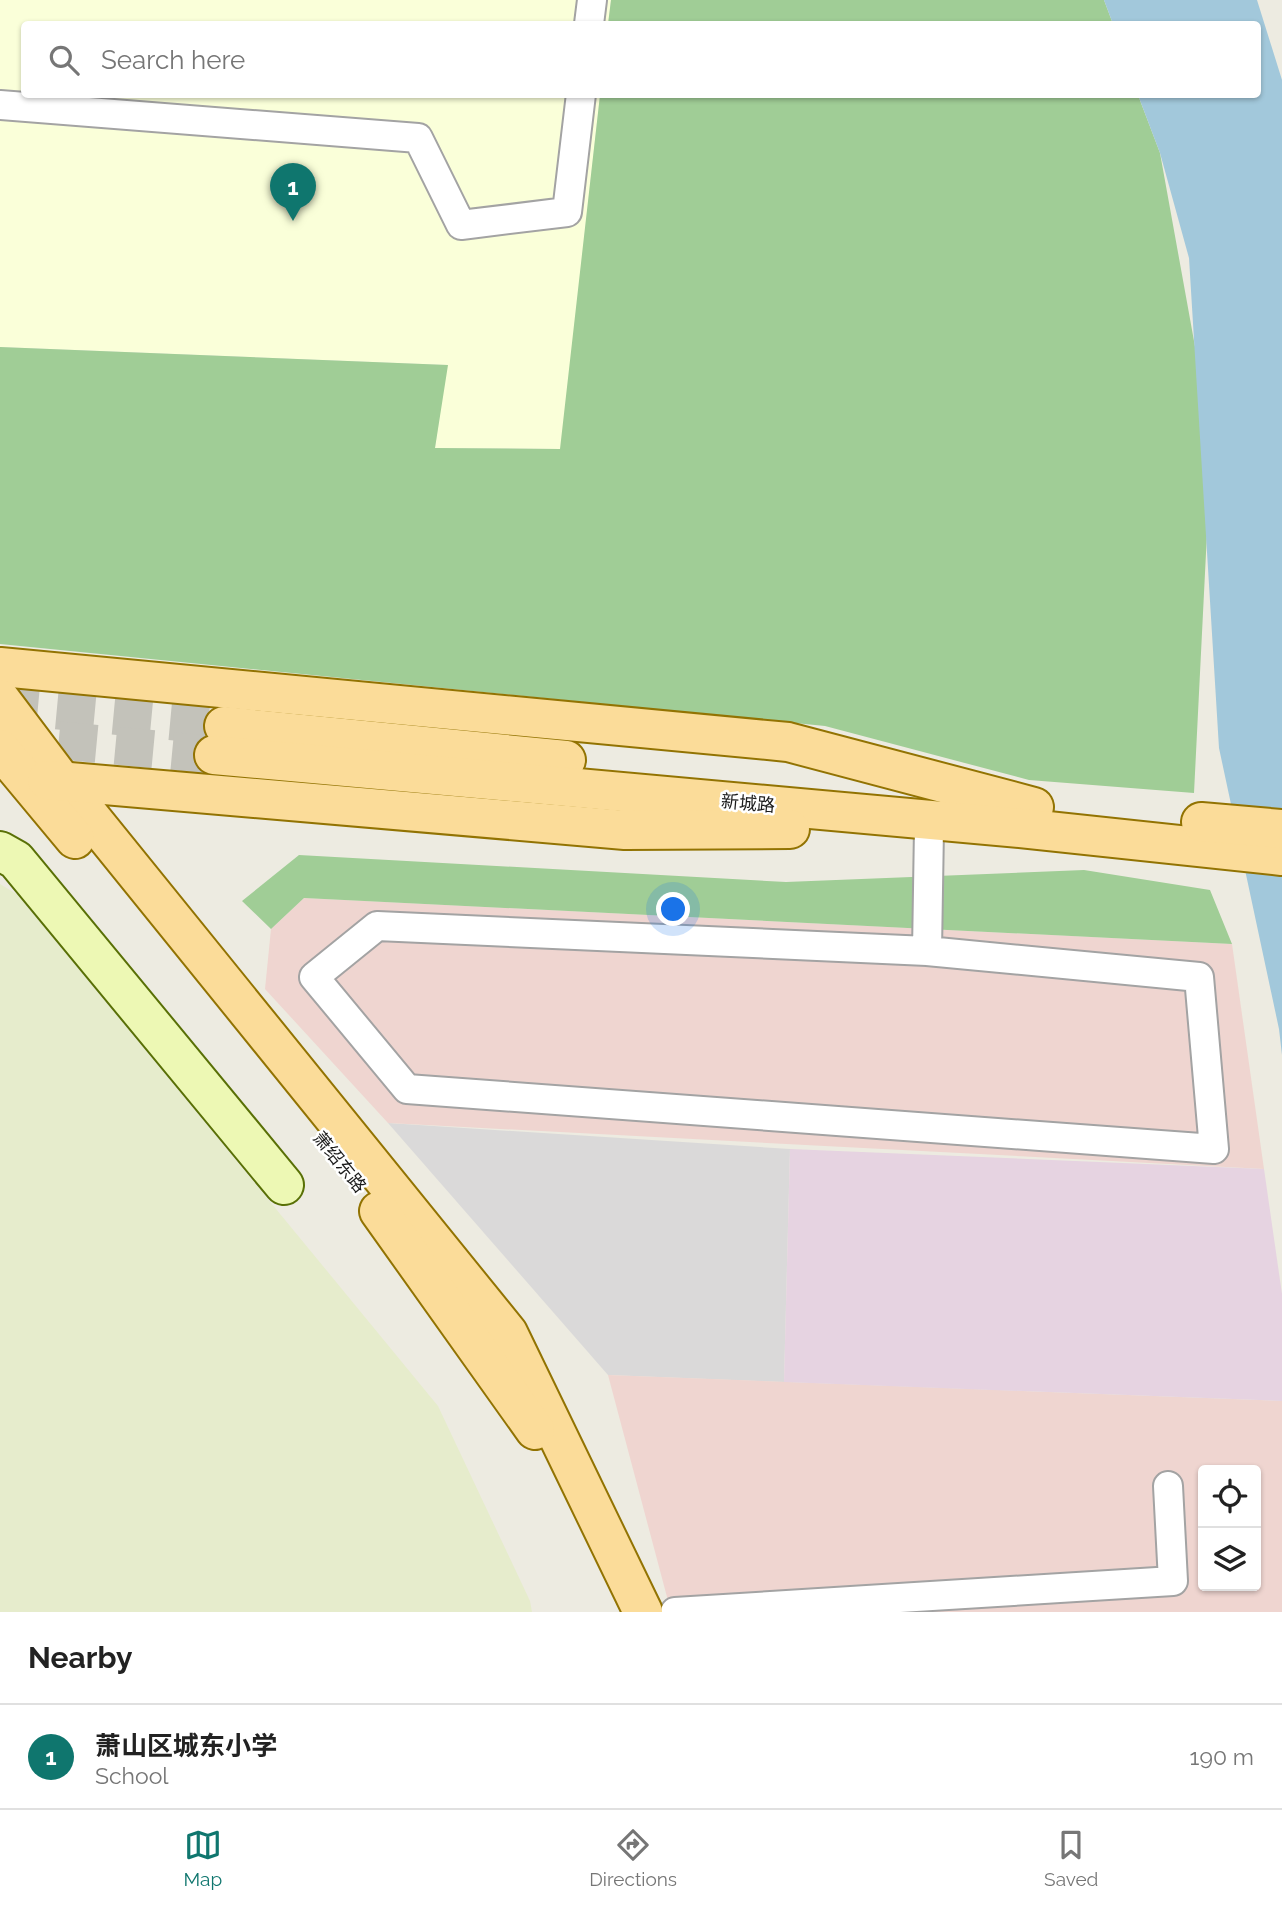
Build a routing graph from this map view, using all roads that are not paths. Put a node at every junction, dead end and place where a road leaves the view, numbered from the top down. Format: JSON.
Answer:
{"nodes":[{"id":1,"x":592,"y":0,"type":"edge"},
{"id":2,"x":589,"y":21,"type":"edge"},
{"id":3,"x":581,"y":98,"type":"edge"},
{"id":4,"x":0,"y":105,"type":"edge"},
{"id":5,"x":0,"y":667,"type":"edge"},
{"id":6,"x":0,"y":699,"type":"edge"},
{"id":7,"x":219,"y":741,"type":"tunnel mouth"},
{"id":8,"x":0,"y":749,"type":"edge"},
{"id":9,"x":13,"y":777,"type":"edge"},
{"id":10,"x":63,"y":782,"type":"junction"},
{"id":11,"x":1027,"y":817,"type":"junction"},
{"id":12,"x":929,"y":828,"type":"junction"},
{"id":13,"x":1282,"y":829,"type":"edge"},
{"id":14,"x":1215,"y":836,"type":"junction"},
{"id":15,"x":0,"y":851,"type":"edge"},
{"id":16,"x":1282,"y":856,"type":"edge"},
{"id":17,"x":927,"y":951,"type":"junction"},
{"id":18,"x":284,"y":1185,"type":"dead end"},
{"id":19,"x":1168,"y":1486,"type":"dead end"},
{"id":20,"x":625,"y":1612,"type":"edge"},
{"id":21,"x":643,"y":1612,"type":"edge"},
{"id":22,"x":675,"y":1612,"type":"edge"}],
"edges":[{"from":1,"to":2,"type":"street"},
{"from":3,"to":4,"type":"street"},
{"from":5,"to":11,"type":"main road"},
{"from":6,"to":10,"type":"main road"},
{"from":7,"to":11,"type":"main road","name":"新城路"},
{"from":8,"to":9,"type":"main road","name":"萧绍东路"},
{"from":9,"to":10,"type":"main road"},
{"from":9,"to":20,"type":"main road","name":"萧绍东路"},
{"from":10,"to":12,"type":"main road"},
{"from":10,"to":21,"type":"main road"},
{"from":11,"to":12,"type":"main road"},
{"from":11,"to":14,"type":"main road","name":"新城路"},
{"from":12,"to":17,"type":"street"},
{"from":13,"to":14,"type":"main road","name":"新城路"},
{"from":14,"to":16,"type":"main road","name":"新城路"},
{"from":15,"to":18,"type":"street"},
{"from":17,"to":17,"type":"street"},
{"from":19,"to":22,"type":"street"}]}
